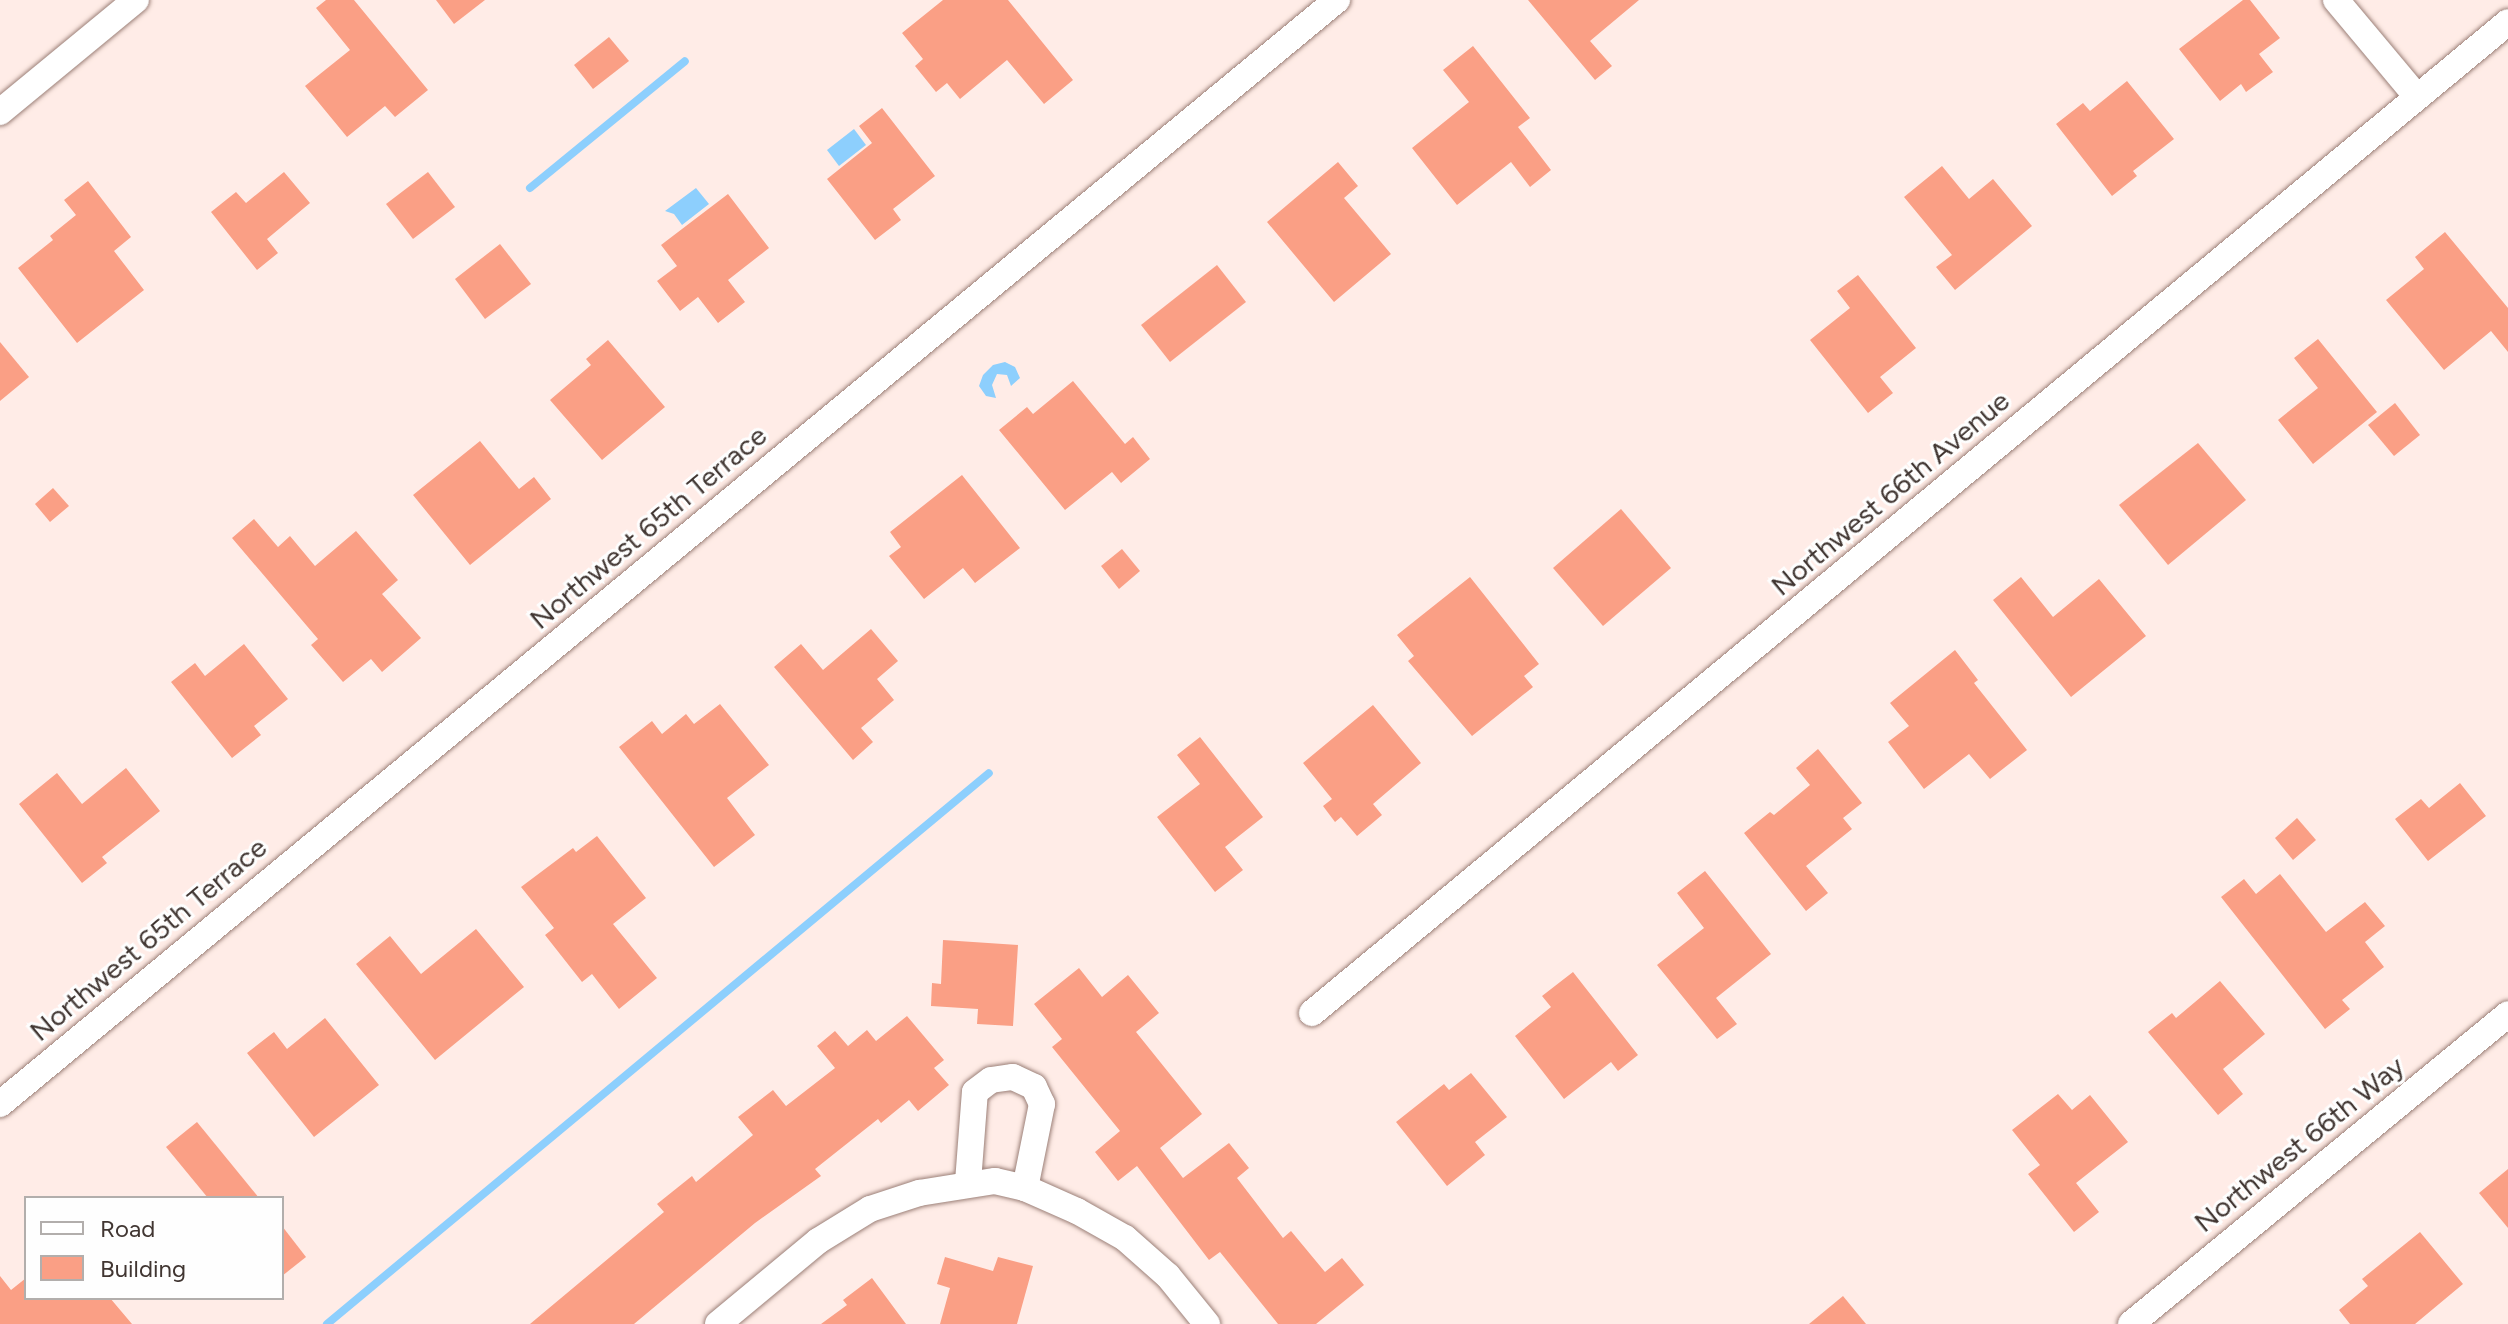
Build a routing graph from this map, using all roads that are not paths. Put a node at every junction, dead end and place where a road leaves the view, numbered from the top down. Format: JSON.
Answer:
{"nodes":[{"id":1,"x":136,"y":0,"type":"edge"},
{"id":2,"x":1337,"y":0,"type":"edge"},
{"id":3,"x":2336,"y":0,"type":"edge"},
{"id":4,"x":2508,"y":22,"type":"edge"},
{"id":5,"x":2417,"y":97,"type":"junction"},
{"id":6,"x":0,"y":112,"type":"edge"},
{"id":7,"x":1312,"y":1013,"type":"dead end"},
{"id":8,"x":2508,"y":1014,"type":"edge"},
{"id":9,"x":0,"y":1104,"type":"edge"},
{"id":10,"x":968,"y":1182,"type":"junction"},
{"id":11,"x":1025,"y":1188,"type":"junction"},
{"id":12,"x":718,"y":1324,"type":"edge"},
{"id":13,"x":1207,"y":1324,"type":"edge"},
{"id":14,"x":2131,"y":1324,"type":"edge"}],
"edges":[{"from":1,"to":6,"type":"street"},
{"from":2,"to":9,"type":"street","name":"Northwest 65th Terrace"},
{"from":3,"to":5,"type":"street"},
{"from":4,"to":5,"type":"street","name":"Northwest 66th Avenue"},
{"from":5,"to":7,"type":"street","name":"Northwest 66th Avenue"},
{"from":8,"to":14,"type":"street","name":"Northwest 66th Way"},
{"from":10,"to":11,"type":"street"},
{"from":10,"to":11,"type":"street"},
{"from":10,"to":12,"type":"street"},
{"from":11,"to":13,"type":"street"}]}
